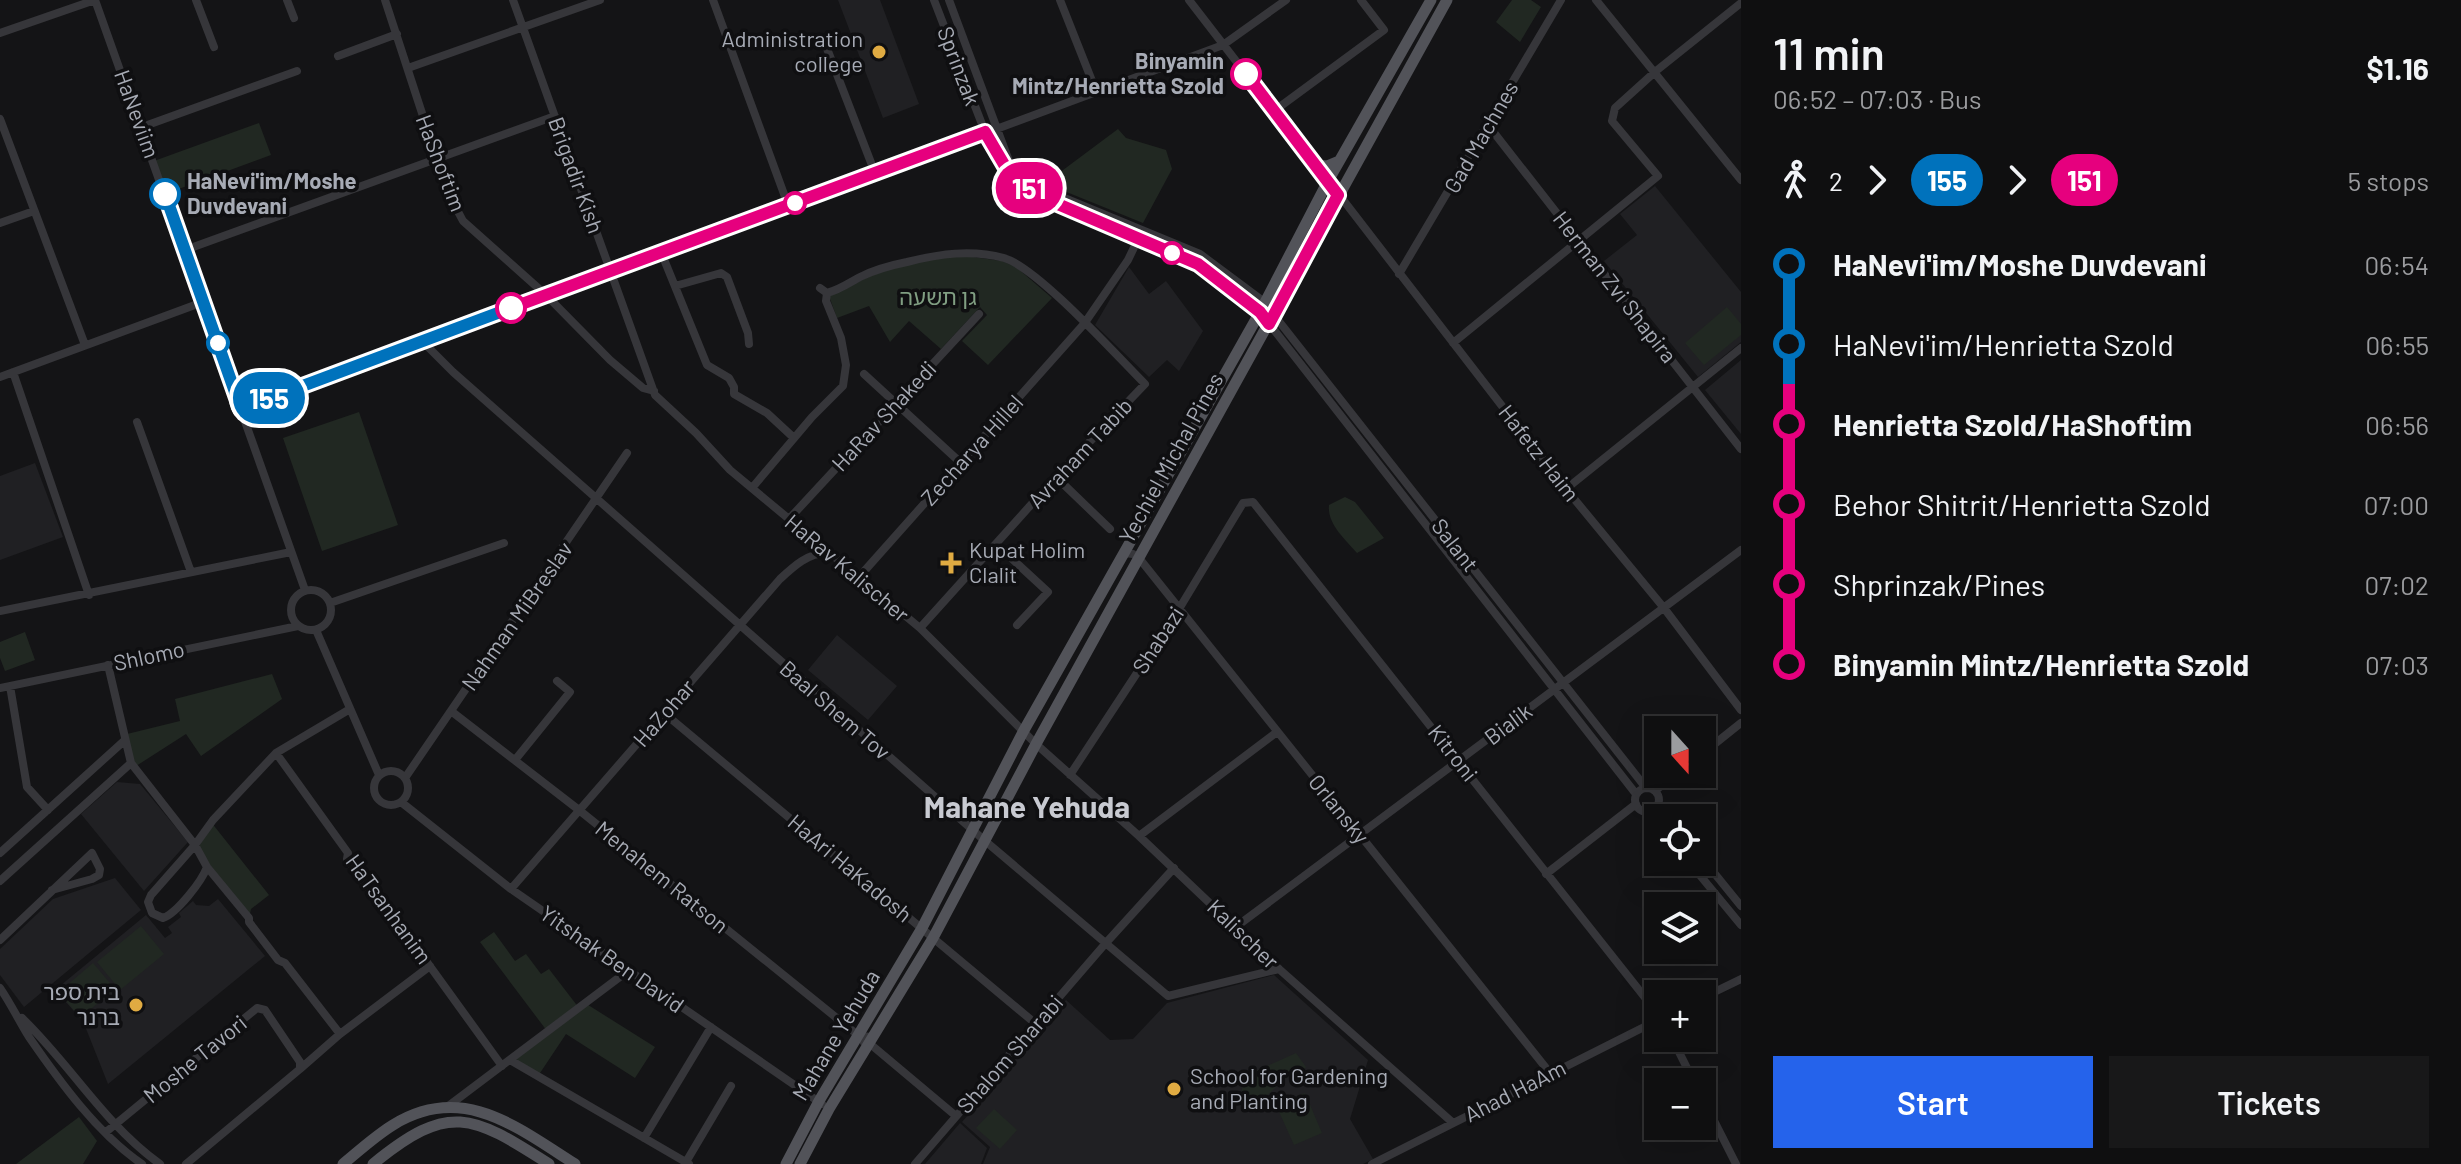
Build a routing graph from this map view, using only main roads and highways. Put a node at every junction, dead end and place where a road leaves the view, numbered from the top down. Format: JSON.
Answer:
{"nodes":[{"id":1,"x":1431,"y":0,"type":"edge"},
{"id":2,"x":1447,"y":0,"type":"edge"},
{"id":3,"x":1340,"y":160,"type":"junction"},
{"id":4,"x":1315,"y":165,"type":"road end"},
{"id":5,"x":922,"y":928,"type":"joint"},
{"id":6,"x":933,"y":938,"type":"joint"},
{"id":7,"x":864,"y":1040,"type":"junction"},
{"id":8,"x":343,"y":1164,"type":"edge"},
{"id":9,"x":373,"y":1164,"type":"edge"},
{"id":10,"x":549,"y":1164,"type":"edge"},
{"id":11,"x":575,"y":1164,"type":"edge"},
{"id":12,"x":786,"y":1164,"type":"edge"},
{"id":13,"x":800,"y":1164,"type":"edge"}],
"edges":[{"from":1,"to":3,"type":"main road","name":"Yechiel Michal Pines"},
{"from":2,"to":6,"type":"main road","name":"Yechiel Michal Pines"},
{"from":3,"to":4,"type":"main road"},
{"from":3,"to":5,"type":"main road","name":"Yechiel Michal Pines"},
{"from":5,"to":7,"type":"main road","name":"Mahane Yehuda"},
{"from":6,"to":7,"type":"main road","name":"Mahane Yehuda"},
{"from":7,"to":12,"type":"main road","name":"Mahane Yehuda"},
{"from":7,"to":13,"type":"main road","name":"Mahane Yehuda"},
{"from":8,"to":11,"type":"main road"},
{"from":9,"to":10,"type":"main road"}]}
